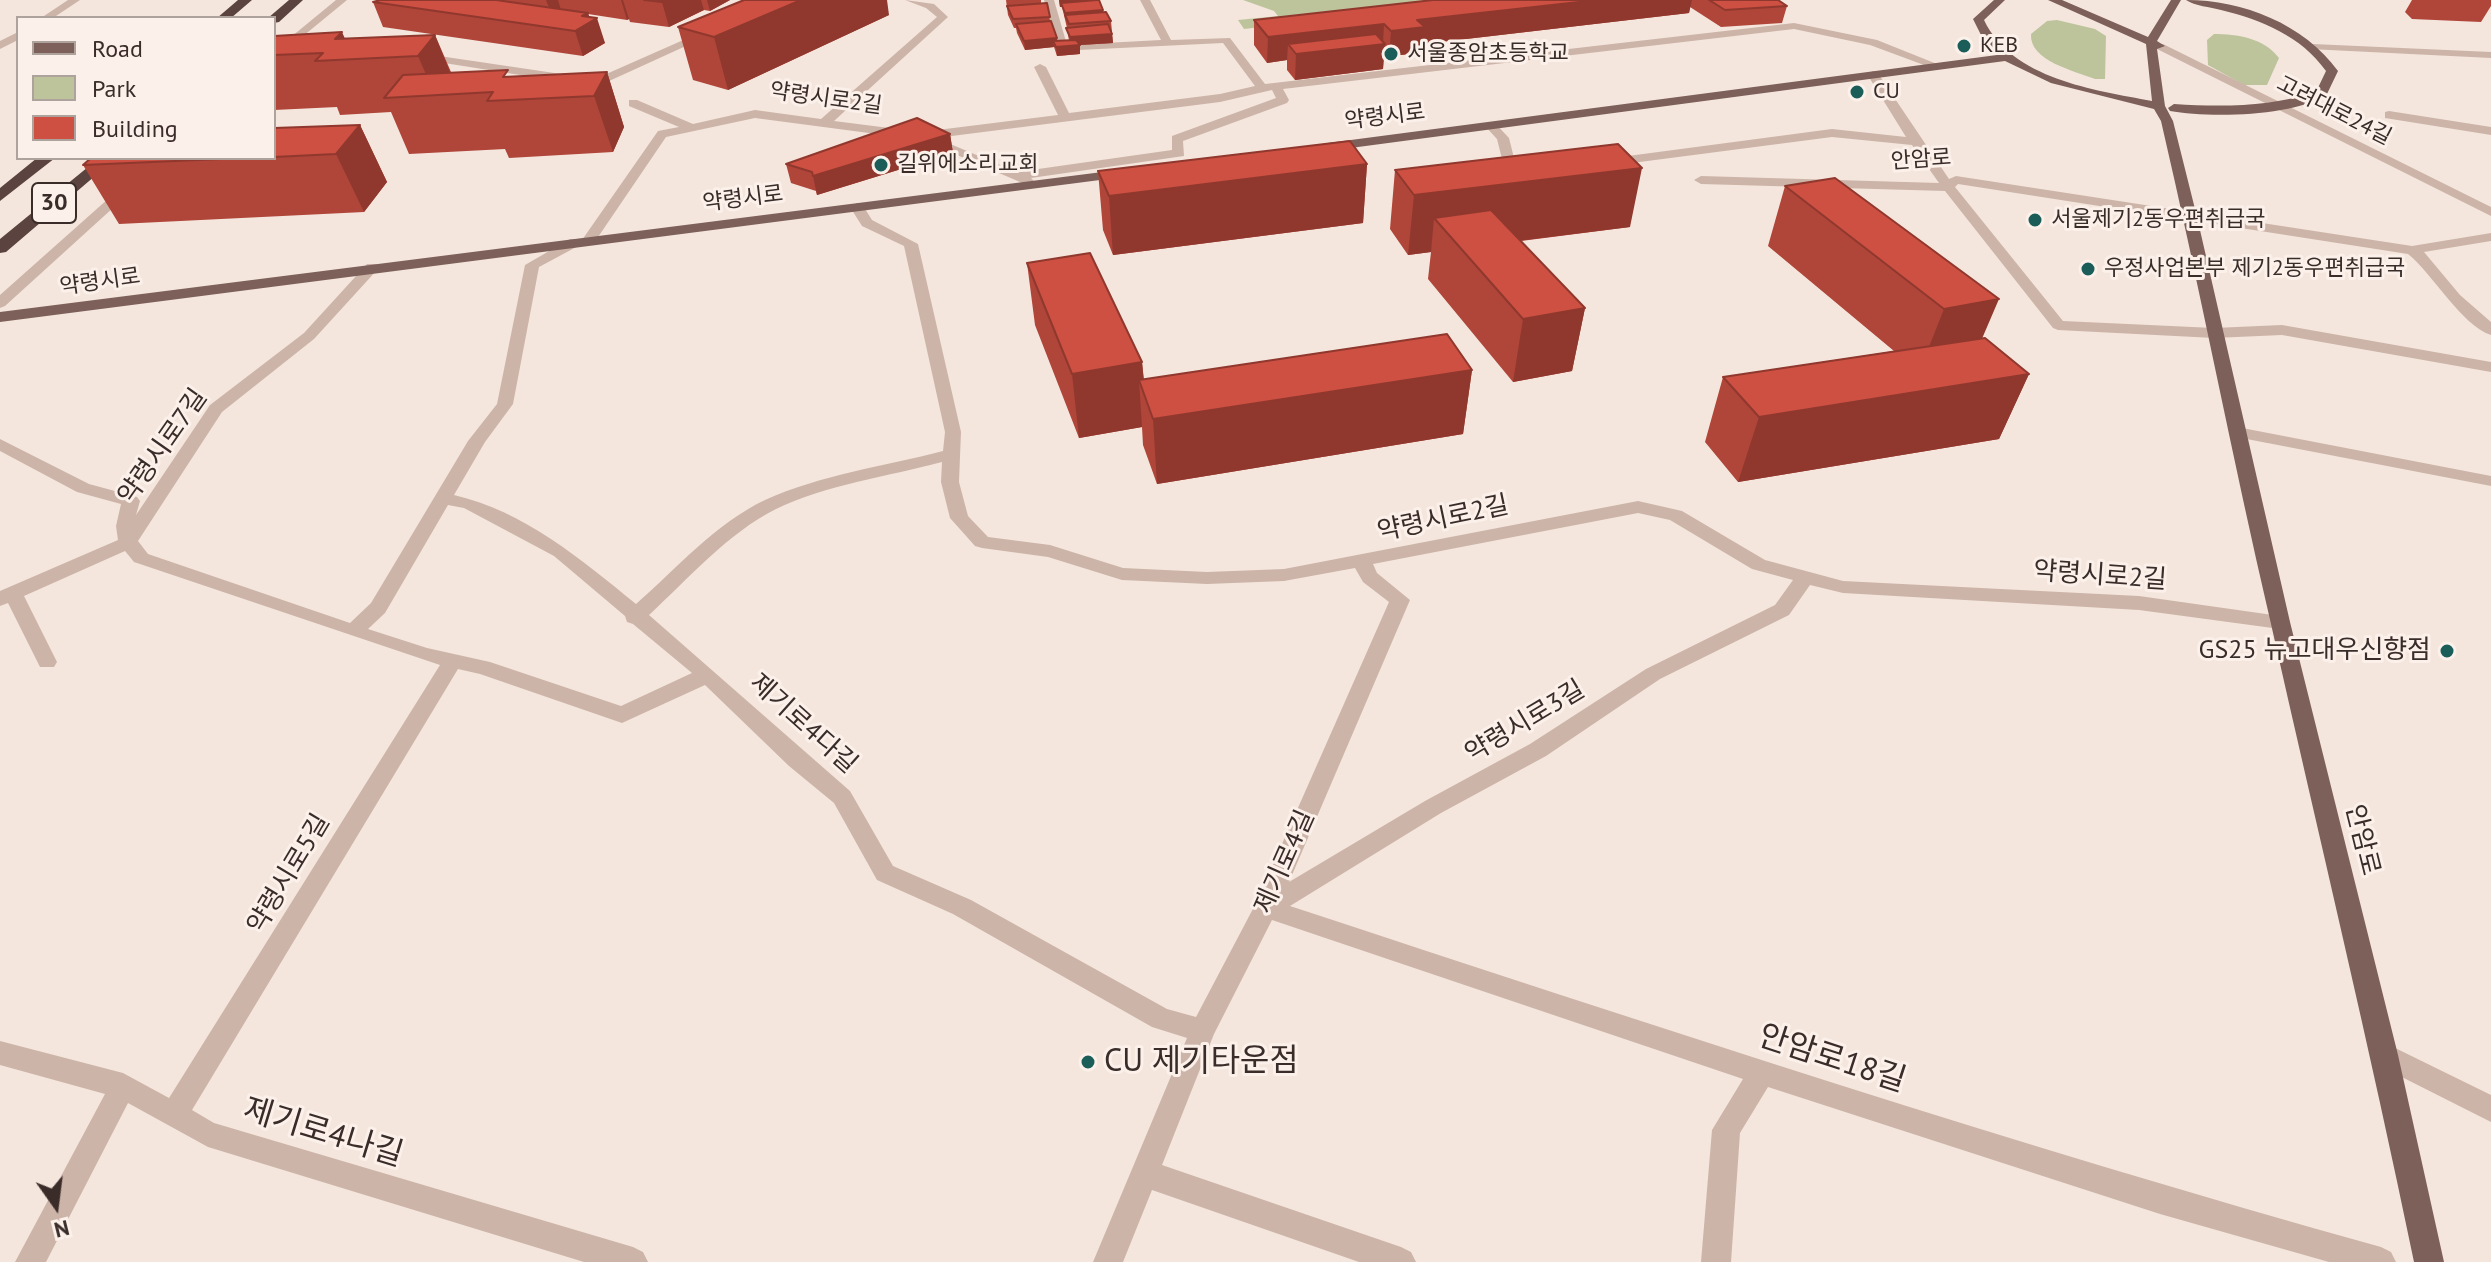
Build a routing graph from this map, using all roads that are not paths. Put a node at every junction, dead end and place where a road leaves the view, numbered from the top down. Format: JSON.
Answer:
{"nodes":[{"id":1,"x":75,"y":0,"type":"edge"},
{"id":2,"x":246,"y":0,"type":"edge"},
{"id":3,"x":297,"y":0,"type":"edge"},
{"id":4,"x":342,"y":0,"type":"edge"},
{"id":5,"x":910,"y":0,"type":"edge"},
{"id":6,"x":1049,"y":0,"type":"edge"},
{"id":7,"x":1145,"y":0,"type":"edge"},
{"id":8,"x":2000,"y":0,"type":"edge"},
{"id":9,"x":2053,"y":0,"type":"edge"},
{"id":10,"x":2176,"y":0,"type":"edge"},
{"id":11,"x":2184,"y":0,"type":"edge"},
{"id":12,"x":2191,"y":0,"type":"edge"},
{"id":13,"x":49,"y":16,"type":"edge"},
{"id":14,"x":226,"y":16,"type":"edge"},
{"id":15,"x":276,"y":17,"type":"edge"},
{"id":16,"x":719,"y":27,"type":"edge"},
{"id":17,"x":294,"y":39,"type":"junction"},
{"id":18,"x":315,"y":41,"type":"edge"},
{"id":19,"x":1168,"y":44,"type":"junction"},
{"id":20,"x":2155,"y":44,"type":"junction"},
{"id":21,"x":2313,"y":47,"type":"junction"},
{"id":22,"x":276,"y":55,"type":"edge"},
{"id":23,"x":409,"y":55,"type":"edge"},
{"id":24,"x":2491,"y":55,"type":"edge"},
{"id":25,"x":2006,"y":57,"type":"junction"},
{"id":26,"x":1936,"y":66,"type":"junction"},
{"id":27,"x":1040,"y":67,"type":"dead end"},
{"id":28,"x":1873,"y":74,"type":"junction"},
{"id":29,"x":1269,"y":87,"type":"junction"},
{"id":30,"x":633,"y":103,"type":"dead end"},
{"id":31,"x":2281,"y":107,"type":"junction"},
{"id":32,"x":2166,"y":112,"type":"junction"},
{"id":33,"x":2389,"y":115,"type":"dead end"},
{"id":34,"x":1066,"y":119,"type":"junction"},
{"id":35,"x":824,"y":123,"type":"junction"},
{"id":36,"x":1491,"y":126,"type":"junction"},
{"id":37,"x":693,"y":128,"type":"junction"},
{"id":38,"x":2491,"y":131,"type":"edge"},
{"id":39,"x":921,"y":136,"type":"junction"},
{"id":40,"x":1913,"y":141,"type":"junction"},
{"id":41,"x":1308,"y":149,"type":"edge"},
{"id":42,"x":45,"y":160,"type":"edge"},
{"id":43,"x":106,"y":160,"type":"edge"},
{"id":44,"x":160,"y":160,"type":"edge"},
{"id":45,"x":1187,"y":165,"type":"edge"},
{"id":46,"x":1592,"y":175,"type":"edge"},
{"id":47,"x":1016,"y":176,"type":"junction"},
{"id":48,"x":1539,"y":179,"type":"edge"},
{"id":49,"x":1701,"y":180,"type":"dead end"},
{"id":50,"x":1035,"y":184,"type":"junction"},
{"id":51,"x":1946,"y":187,"type":"junction"},
{"id":52,"x":0,"y":196,"type":"edge"},
{"id":53,"x":857,"y":207,"type":"junction"},
{"id":54,"x":2491,"y":212,"type":"edge"},
{"id":55,"x":2190,"y":217,"type":"junction"},
{"id":56,"x":2491,"y":237,"type":"edge"},
{"id":57,"x":582,"y":241,"type":"junction"},
{"id":58,"x":0,"y":248,"type":"edge"},
{"id":59,"x":2412,"y":250,"type":"junction"},
{"id":60,"x":372,"y":267,"type":"junction"},
{"id":61,"x":0,"y":303,"type":"edge"},
{"id":62,"x":0,"y":317,"type":"edge"},
{"id":63,"x":2491,"y":330,"type":"edge"},
{"id":64,"x":2214,"y":333,"type":"junction"},
{"id":65,"x":2491,"y":367,"type":"edge"},
{"id":66,"x":2237,"y":432,"type":"junction"},
{"id":67,"x":0,"y":444,"type":"edge"},
{"id":68,"x":952,"y":454,"type":"junction"},
{"id":69,"x":2491,"y":481,"type":"edge"},
{"id":70,"x":444,"y":498,"type":"junction"},
{"id":71,"x":127,"y":543,"type":"junction"},
{"id":72,"x":1362,"y":562,"type":"junction"},
{"id":73,"x":1805,"y":578,"type":"junction"},
{"id":74,"x":6,"y":596,"type":"edge"},
{"id":75,"x":634,"y":617,"type":"junction"},
{"id":76,"x":2280,"y":622,"type":"junction"},
{"id":77,"x":353,"y":631,"type":"junction"},
{"id":78,"x":47,"y":662,"type":"dead end"},
{"id":79,"x":452,"y":662,"type":"junction"},
{"id":80,"x":707,"y":675,"type":"junction"},
{"id":81,"x":1266,"y":908,"type":"junction"},
{"id":82,"x":1203,"y":1030,"type":"junction"},
{"id":83,"x":0,"y":1053,"type":"edge"},
{"id":84,"x":2385,"y":1055,"type":"junction"},
{"id":85,"x":1762,"y":1073,"type":"junction"},
{"id":86,"x":123,"y":1086,"type":"junction"},
{"id":87,"x":2491,"y":1109,"type":"edge"},
{"id":88,"x":174,"y":1115,"type":"junction"},
{"id":89,"x":1144,"y":1173,"type":"junction"},
{"id":90,"x":30,"y":1262,"type":"edge"},
{"id":91,"x":633,"y":1262,"type":"edge"},
{"id":92,"x":1108,"y":1262,"type":"edge"},
{"id":93,"x":1401,"y":1262,"type":"edge"},
{"id":94,"x":1716,"y":1262,"type":"edge"},
{"id":95,"x":2381,"y":1262,"type":"edge"},
{"id":96,"x":2429,"y":1262,"type":"edge"}],
"edges":[{"from":1,"to":13,"type":"street"},
{"from":2,"to":14,"type":"highway"},
{"from":3,"to":15,"type":"highway"},
{"from":4,"to":17,"type":"street"},
{"from":5,"to":35,"type":"street"},
{"from":6,"to":19,"type":"street"},
{"from":7,"to":19,"type":"street"},
{"from":8,"to":25,"type":"main road"},
{"from":9,"to":20,"type":"main road"},
{"from":10,"to":20,"type":"main road"},
{"from":11,"to":20,"type":"main road"},
{"from":12,"to":21,"type":"main road"},
{"from":16,"to":23,"type":"street"},
{"from":17,"to":18,"type":"street"},
{"from":17,"to":22,"type":"street"},
{"from":19,"to":29,"type":"street"},
{"from":20,"to":31,"type":"street","name":"고려대로24길"},
{"from":20,"to":32,"type":"main road","name":"안암로"},
{"from":21,"to":24,"type":"street"},
{"from":21,"to":31,"type":"main road"},
{"from":25,"to":26,"type":"main road","name":"약령시로"},
{"from":25,"to":32,"type":"main road"},
{"from":26,"to":28,"type":"main road","name":"약령시로"},
{"from":26,"to":29,"type":"street","name":"약령시로2길"},
{"from":27,"to":34,"type":"street"},
{"from":28,"to":36,"type":"main road","name":"약령시로"},
{"from":28,"to":40,"type":"street"},
{"from":29,"to":34,"type":"street","name":"약령시로2길"},
{"from":29,"to":47,"type":"street"},
{"from":30,"to":37,"type":"street"},
{"from":31,"to":32,"type":"main road"},
{"from":31,"to":54,"type":"street","name":"고려대로24길"},
{"from":32,"to":55,"type":"main road","name":"안암로"},
{"from":33,"to":38,"type":"street"},
{"from":34,"to":39,"type":"street","name":"약령시로2길"},
{"from":35,"to":37,"type":"street","name":"약령시로2길"},
{"from":35,"to":39,"type":"street","name":"약령시로2길"},
{"from":36,"to":41,"type":"main road","name":"약령시로"},
{"from":36,"to":48,"type":"street"},
{"from":37,"to":57,"type":"street","name":"약령시로2길"},
{"from":39,"to":47,"type":"street"},
{"from":40,"to":46,"type":"street"},
{"from":40,"to":51,"type":"street"},
{"from":42,"to":52,"type":"highway","number":"30"},
{"from":43,"to":58,"type":"highway","number":"30"},
{"from":44,"to":61,"type":"street"},
{"from":45,"to":50,"type":"main road","name":"약령시로"},
{"from":47,"to":50,"type":"street"},
{"from":49,"to":51,"type":"street","name":"안암로"},
{"from":50,"to":53,"type":"main road","name":"약령시로"},
{"from":51,"to":55,"type":"street","name":"안암로"},
{"from":51,"to":64,"type":"street"},
{"from":53,"to":57,"type":"main road","name":"약령시로"},
{"from":53,"to":68,"type":"street","name":"약령시로2길"},
{"from":55,"to":59,"type":"street","name":"안암로"},
{"from":55,"to":64,"type":"main road","name":"안암로"},
{"from":56,"to":59,"type":"street","name":"안암로"},
{"from":57,"to":60,"type":"main road","name":"약령시로"},
{"from":57,"to":70,"type":"street"},
{"from":59,"to":63,"type":"street"},
{"from":60,"to":62,"type":"main road","name":"약령시로"},
{"from":60,"to":71,"type":"street","name":"약령시로7길"},
{"from":64,"to":65,"type":"street"},
{"from":64,"to":66,"type":"main road","name":"안암로"},
{"from":66,"to":69,"type":"street"},
{"from":66,"to":76,"type":"main road","name":"안암로"},
{"from":67,"to":71,"type":"street"},
{"from":68,"to":72,"type":"street","name":"약령시로2길"},
{"from":68,"to":75,"type":"street"},
{"from":70,"to":75,"type":"street","name":"제기로4다길"},
{"from":70,"to":77,"type":"street"},
{"from":71,"to":74,"type":"street","name":"약령시로7길"},
{"from":71,"to":77,"type":"street"},
{"from":72,"to":73,"type":"street","name":"약령시로2길"},
{"from":72,"to":81,"type":"street","name":"제기로4길"},
{"from":73,"to":76,"type":"street","name":"약령시로2길"},
{"from":73,"to":81,"type":"street","name":"약령시로3길"},
{"from":74,"to":78,"type":"street","name":"약령시로7길"},
{"from":75,"to":80,"type":"street","name":"제기로4다길"},
{"from":76,"to":84,"type":"main road","name":"안암로"},
{"from":77,"to":79,"type":"street"},
{"from":79,"to":80,"type":"street"},
{"from":79,"to":88,"type":"street","name":"약령시로5길"},
{"from":80,"to":82,"type":"street","name":"제기로4다길"},
{"from":81,"to":82,"type":"street","name":"제기로4길"},
{"from":81,"to":85,"type":"street","name":"안암로18길"},
{"from":82,"to":89,"type":"street","name":"제기로4길"},
{"from":83,"to":86,"type":"street","name":"제기로4나길"},
{"from":84,"to":87,"type":"street"},
{"from":84,"to":96,"type":"main road","name":"안암로"},
{"from":85,"to":94,"type":"street"},
{"from":85,"to":95,"type":"street","name":"안암로18길"},
{"from":86,"to":88,"type":"street","name":"제기로4나길"},
{"from":86,"to":90,"type":"street"},
{"from":88,"to":91,"type":"street","name":"제기로4나길"},
{"from":89,"to":92,"type":"street","name":"제기로4길"},
{"from":89,"to":93,"type":"street"}]}
